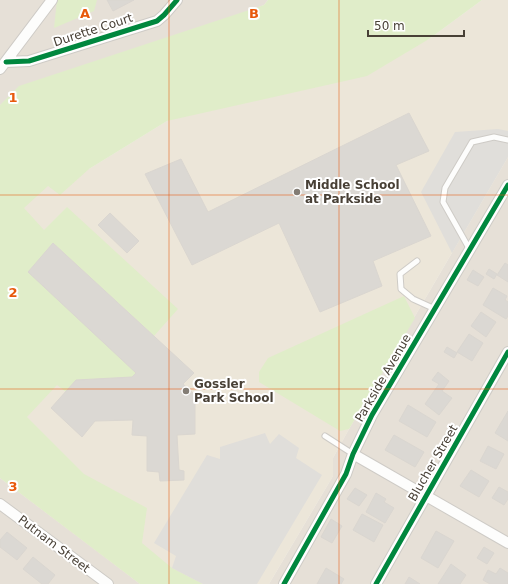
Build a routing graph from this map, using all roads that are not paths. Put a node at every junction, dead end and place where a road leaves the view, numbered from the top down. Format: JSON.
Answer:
{"nodes":[{"id":1,"x":52,"y":0,"type":"edge"},
{"id":2,"x":177,"y":0,"type":"edge"},
{"id":3,"x":3,"y":65,"type":"edge"},
{"id":4,"x":508,"y":140,"type":"edge"},
{"id":5,"x":508,"y":185,"type":"edge"},
{"id":6,"x":470,"y":250,"type":"junction"},
{"id":7,"x":417,"y":262,"type":"dead end"},
{"id":8,"x":435,"y":309,"type":"junction"},
{"id":9,"x":508,"y":352,"type":"edge"},
{"id":10,"x":325,"y":436,"type":"dead end"},
{"id":11,"x":353,"y":454,"type":"junction"},
{"id":12,"x":425,"y":496,"type":"junction"},
{"id":13,"x":0,"y":504,"type":"edge"},
{"id":14,"x":508,"y":543,"type":"edge"},
{"id":15,"x":108,"y":584,"type":"edge"},
{"id":16,"x":284,"y":584,"type":"edge"},
{"id":17,"x":376,"y":584,"type":"edge"}],
"edges":[{"from":1,"to":3,"type":"street"},
{"from":2,"to":3,"type":"street","name":"Durette Court"},
{"from":4,"to":6,"type":"lane"},
{"from":5,"to":6,"type":"street","name":"Parkside Avenue"},
{"from":6,"to":8,"type":"street","name":"Parkside Avenue"},
{"from":7,"to":8,"type":"lane"},
{"from":8,"to":11,"type":"street","name":"Parkside Avenue"},
{"from":9,"to":12,"type":"street","name":"Blucher Street"},
{"from":10,"to":11,"type":"lane"},
{"from":11,"to":12,"type":"street"},
{"from":11,"to":16,"type":"street","name":"Parkside Avenue"},
{"from":12,"to":14,"type":"street"},
{"from":12,"to":17,"type":"street","name":"Blucher Street"},
{"from":13,"to":15,"type":"street","name":"Putnam Street"}]}
